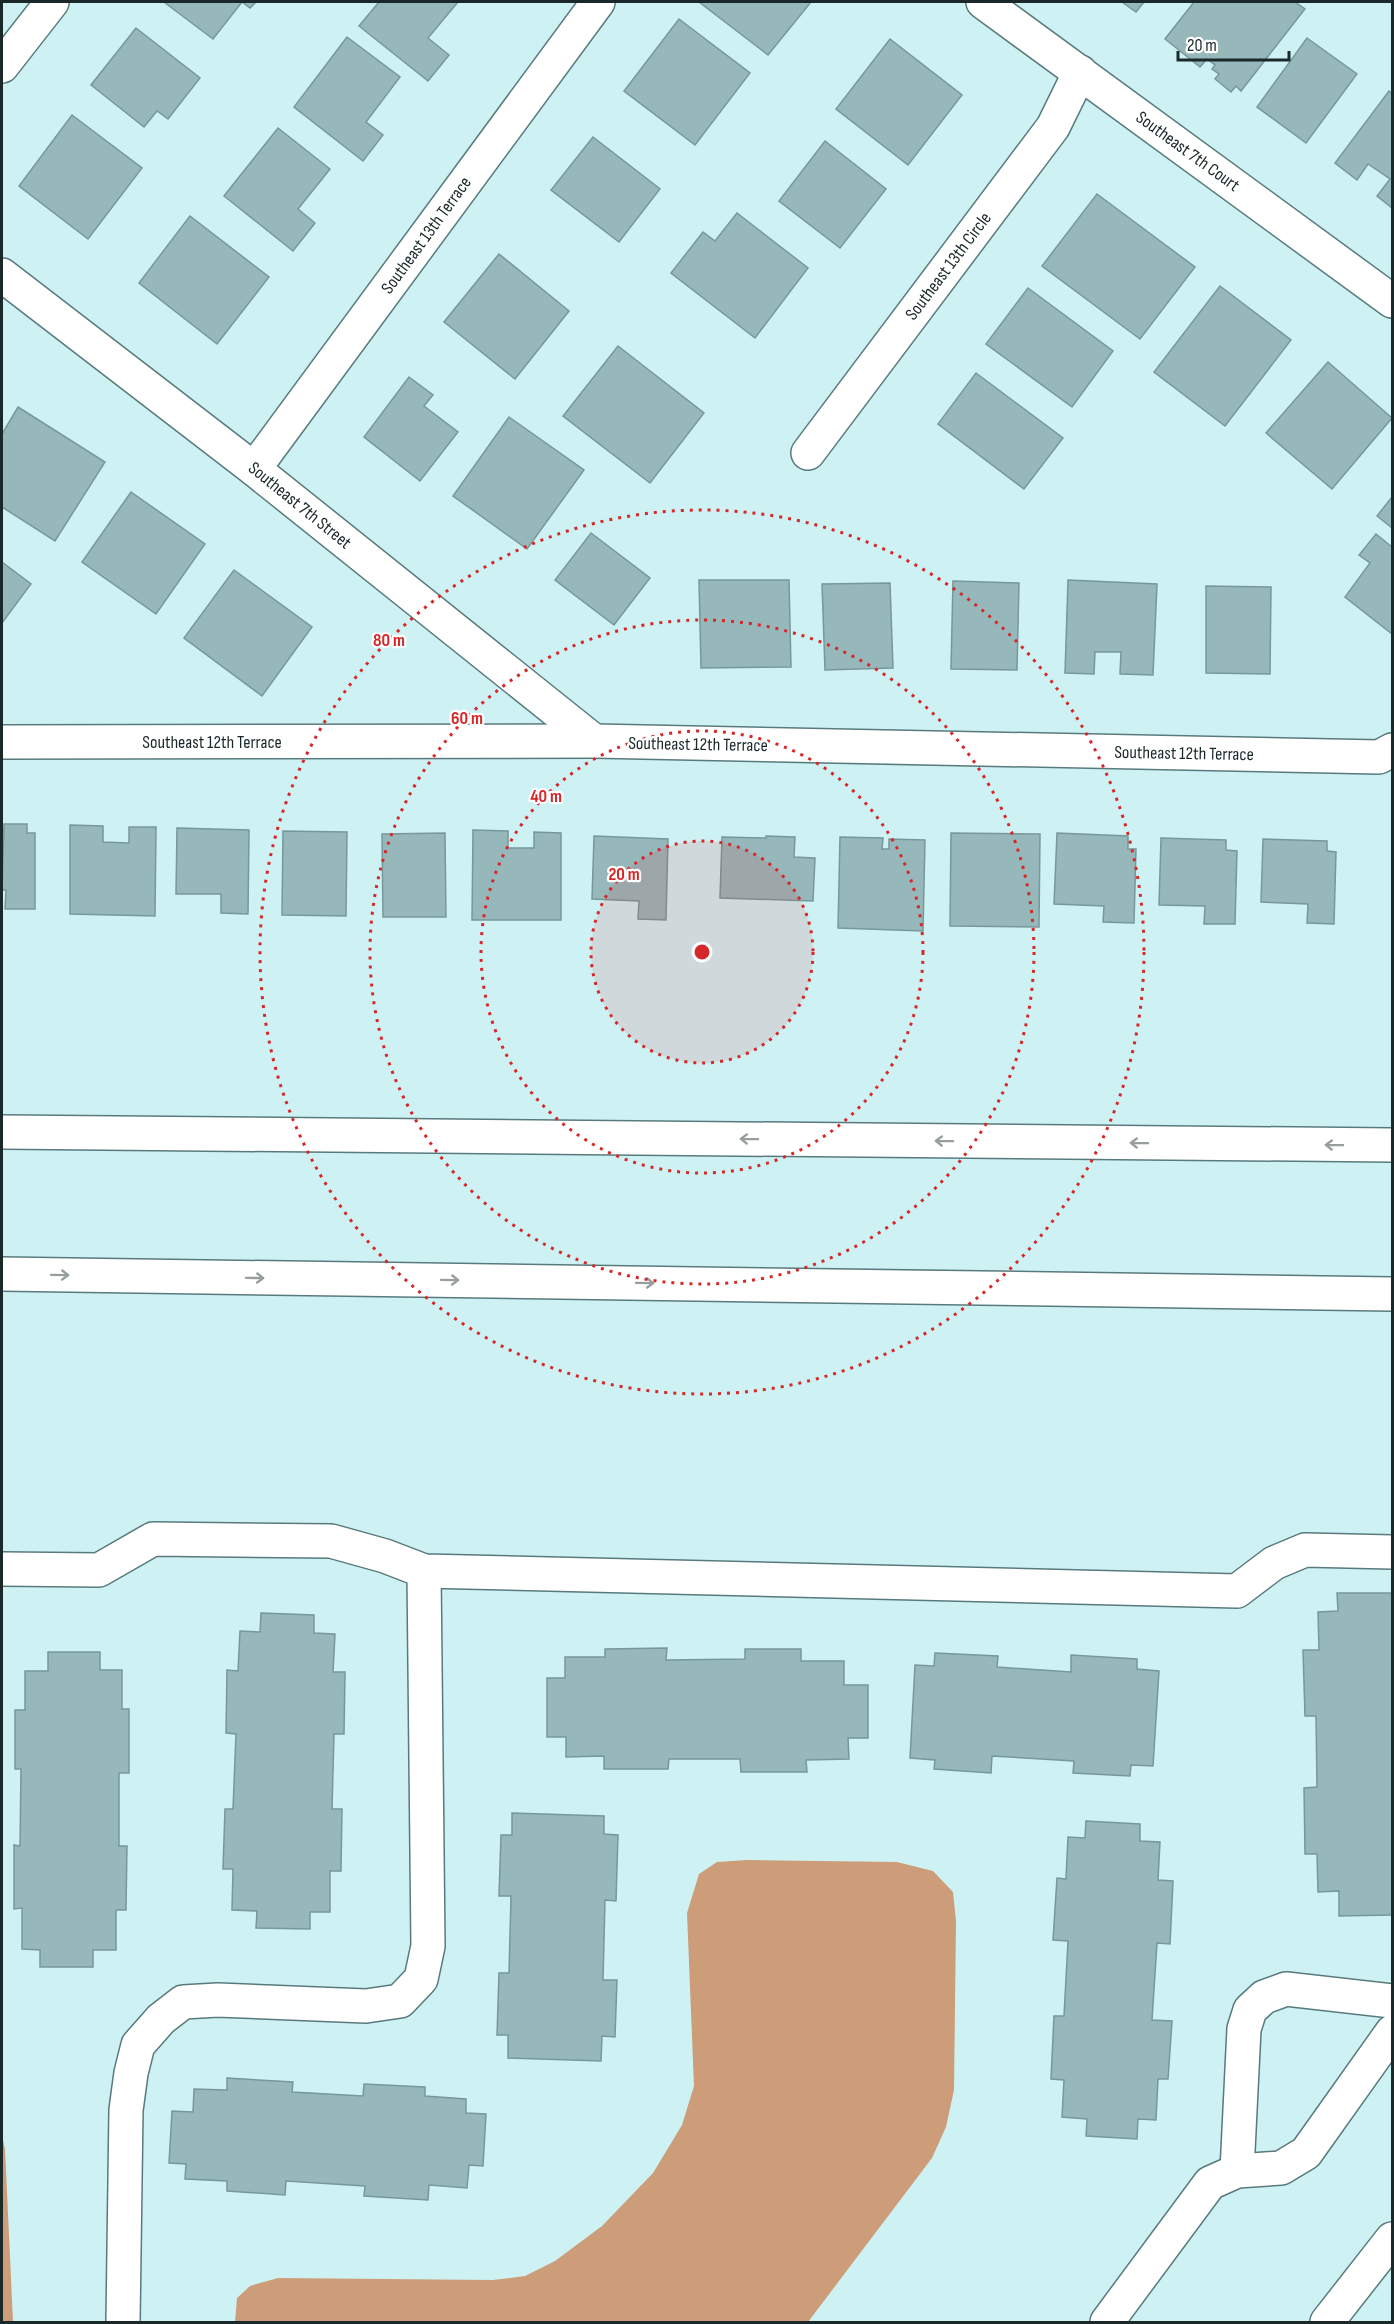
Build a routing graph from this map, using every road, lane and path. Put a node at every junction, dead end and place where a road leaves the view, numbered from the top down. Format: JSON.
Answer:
{"nodes":[{"id":1,"x":52,"y":2,"type":"edge"},
{"id":2,"x":598,"y":2,"type":"edge"},
{"id":3,"x":983,"y":2,"type":"edge"},
{"id":4,"x":2,"y":66,"type":"edge"},
{"id":5,"x":1080,"y":72,"type":"junction"},
{"id":6,"x":2,"y":275,"type":"edge"},
{"id":7,"x":1392,"y":302,"type":"edge"},
{"id":8,"x":808,"y":453,"type":"dead end"},
{"id":9,"x":254,"y":469,"type":"junction"},
{"id":10,"x":594,"y":741,"type":"junction"},
{"id":11,"x":2,"y":742,"type":"edge"},
{"id":12,"x":1392,"y":750,"type":"edge"},
{"id":13,"x":2,"y":1132,"type":"edge"},
{"id":14,"x":1392,"y":1145,"type":"edge"},
{"id":15,"x":2,"y":1274,"type":"edge"},
{"id":16,"x":1392,"y":1294,"type":"edge"},
{"id":17,"x":1392,"y":1552,"type":"edge"},
{"id":18,"x":2,"y":1569,"type":"edge"},
{"id":19,"x":424,"y":1571,"type":"junction"},
{"id":20,"x":1392,"y":2001,"type":"edge"},
{"id":21,"x":1392,"y":2032,"type":"edge"},
{"id":22,"x":1237,"y":2171,"type":"junction"},
{"id":23,"x":1392,"y":2239,"type":"edge"},
{"id":24,"x":123,"y":2322,"type":"edge"},
{"id":25,"x":1107,"y":2322,"type":"edge"},
{"id":26,"x":1327,"y":2322,"type":"edge"}],
"edges":[{"from":1,"to":4,"type":"main road"},
{"from":2,"to":9,"type":"main road","name":"Southeast 13th Terrace"},
{"from":3,"to":5,"type":"main road","name":"Southeast 7th Court"},
{"from":5,"to":7,"type":"main road","name":"Southeast 7th Court"},
{"from":5,"to":8,"type":"main road","name":"Southeast 13th Circle"},
{"from":6,"to":9,"type":"main road","name":"Southeast 7th Street"},
{"from":9,"to":10,"type":"main road","name":"Southeast 7th Street"},
{"from":10,"to":11,"type":"main road","name":"Southeast 12th Terrace"},
{"from":10,"to":12,"type":"main road","name":"Southeast 12th Terrace"},
{"from":14,"to":13,"type":"main road","one_way":true},
{"from":15,"to":16,"type":"main road","one_way":true},
{"from":17,"to":19,"type":"main road"},
{"from":18,"to":19,"type":"main road"},
{"from":19,"to":24,"type":"main road"},
{"from":20,"to":22,"type":"main road"},
{"from":21,"to":22,"type":"main road"},
{"from":22,"to":25,"type":"main road"},
{"from":23,"to":26,"type":"main road"}]}
